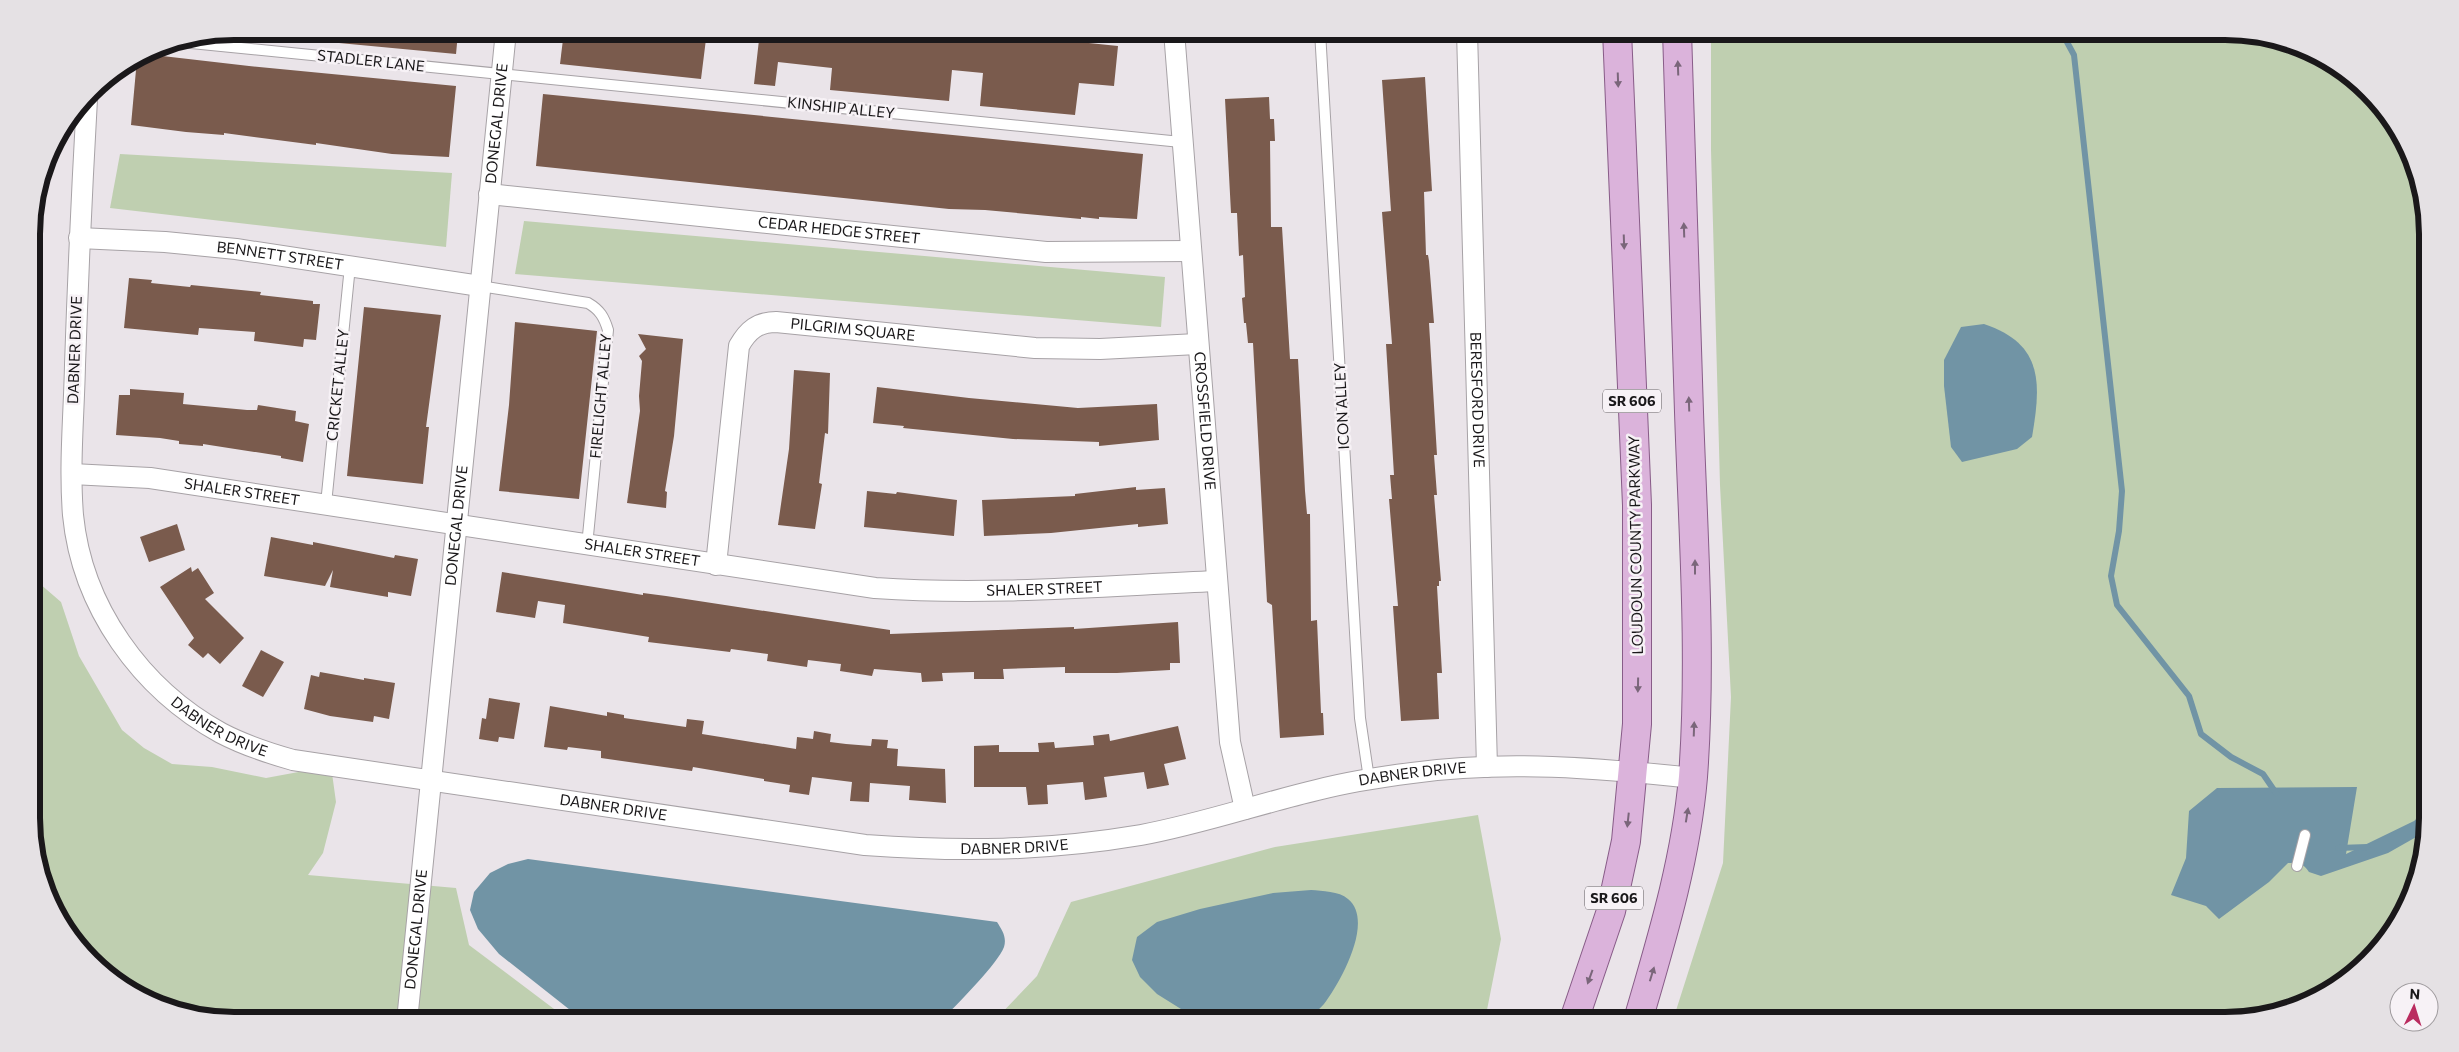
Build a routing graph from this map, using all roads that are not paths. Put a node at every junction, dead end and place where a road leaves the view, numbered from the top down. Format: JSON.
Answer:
{"nodes":[{"id":1,"x":505,"y":40,"type":"edge"},
{"id":2,"x":1175,"y":40,"type":"edge"},
{"id":3,"x":1321,"y":40,"type":"edge"},
{"id":4,"x":1467,"y":40,"type":"edge"},
{"id":5,"x":1615,"y":40,"type":"edge"},
{"id":6,"x":1677,"y":40,"type":"edge"},
{"id":7,"x":198,"y":44,"type":"edge"},
{"id":8,"x":501,"y":74,"type":"junction"},
{"id":9,"x":87,"y":107,"type":"edge"},
{"id":10,"x":1181,"y":142,"type":"junction"},
{"id":11,"x":490,"y":194,"type":"junction"},
{"id":12,"x":79,"y":238,"type":"junction"},
{"id":13,"x":1190,"y":251,"type":"junction"},
{"id":14,"x":350,"y":266,"type":"junction"},
{"id":15,"x":480,"y":286,"type":"junction"},
{"id":16,"x":1197,"y":344,"type":"junction"},
{"id":17,"x":72,"y":474,"type":"junction"},
{"id":18,"x":326,"y":504,"type":"junction"},
{"id":19,"x":457,"y":524,"type":"junction"},
{"id":20,"x":587,"y":546,"type":"junction"},
{"id":21,"x":716,"y":565,"type":"junction"},
{"id":22,"x":1216,"y":581,"type":"junction"},
{"id":23,"x":1487,"y":767,"type":"junction"},
{"id":24,"x":1634,"y":772,"type":"junction"},
{"id":25,"x":1693,"y":778,"type":"junction"},
{"id":26,"x":1369,"y":779,"type":"junction"},
{"id":27,"x":431,"y":781,"type":"junction"},
{"id":28,"x":1245,"y":809,"type":"junction"},
{"id":29,"x":2305,"y":835,"type":"dead end"},
{"id":30,"x":2297,"y":866,"type":"dead end"},
{"id":31,"x":408,"y":1012,"type":"edge"},
{"id":32,"x":1577,"y":1012,"type":"edge"},
{"id":33,"x":1640,"y":1012,"type":"edge"}],
"edges":[{"from":1,"to":8,"type":"street","name":"DONEGAL DRIVE"},
{"from":2,"to":10,"type":"street","name":"CROSSFIELD DRIVE"},
{"from":3,"to":26,"type":"lane","name":"ICON ALLEY"},
{"from":4,"to":23,"type":"street","name":"BERESFORD DRIVE"},
{"from":5,"to":24,"type":"main road","name":"LOUDOUN COUNTY PARKWAY","number":"SR 606","one_way":true},
{"from":25,"to":6,"type":"main road","one_way":true},
{"from":7,"to":8,"type":"lane","name":"STADLER LANE"},
{"from":8,"to":10,"type":"lane","name":"KINSHIP ALLEY"},
{"from":8,"to":11,"type":"street","name":"DONEGAL DRIVE"},
{"from":9,"to":12,"type":"street","name":"DABNER DRIVE"},
{"from":10,"to":13,"type":"street","name":"CROSSFIELD DRIVE"},
{"from":11,"to":13,"type":"street","name":"CEDAR HEDGE STREET"},
{"from":11,"to":15,"type":"street","name":"DONEGAL DRIVE"},
{"from":12,"to":14,"type":"street","name":"BENNETT STREET"},
{"from":12,"to":17,"type":"street","name":"DABNER DRIVE"},
{"from":13,"to":16,"type":"street","name":"CROSSFIELD DRIVE"},
{"from":14,"to":15,"type":"street","name":"BENNETT STREET"},
{"from":14,"to":18,"type":"lane","name":"CRICKET ALLEY"},
{"from":15,"to":19,"type":"street","name":"DONEGAL DRIVE"},
{"from":15,"to":20,"type":"lane","name":"FIRELIGHT ALLEY"},
{"from":16,"to":21,"type":"street","name":"PILGRIM SQUARE"},
{"from":16,"to":22,"type":"street","name":"CROSSFIELD DRIVE"},
{"from":17,"to":18,"type":"street","name":"SHALER STREET"},
{"from":17,"to":27,"type":"street","name":"DABNER DRIVE"},
{"from":18,"to":19,"type":"street","name":"SHALER STREET"},
{"from":19,"to":20,"type":"street","name":"SHALER STREET"},
{"from":19,"to":27,"type":"street","name":"DONEGAL DRIVE"},
{"from":20,"to":21,"type":"street","name":"SHALER STREET"},
{"from":21,"to":22,"type":"street","name":"SHALER STREET"},
{"from":22,"to":28,"type":"street","name":"CROSSFIELD DRIVE"},
{"from":23,"to":24,"type":"street","name":"DABNER DRIVE"},
{"from":23,"to":26,"type":"street","name":"DABNER DRIVE"},
{"from":24,"to":25,"type":"street","name":"DABNER DRIVE"},
{"from":24,"to":32,"type":"main road","name":"LOUDOUN COUNTY PARKWAY","number":"SR 606","one_way":true},
{"from":33,"to":25,"type":"main road","one_way":true},
{"from":26,"to":28,"type":"street","name":"DABNER DRIVE"},
{"from":27,"to":28,"type":"street","name":"DABNER DRIVE"},
{"from":27,"to":31,"type":"street","name":"DONEGAL DRIVE"},
{"from":29,"to":30,"type":"lane"}]}
